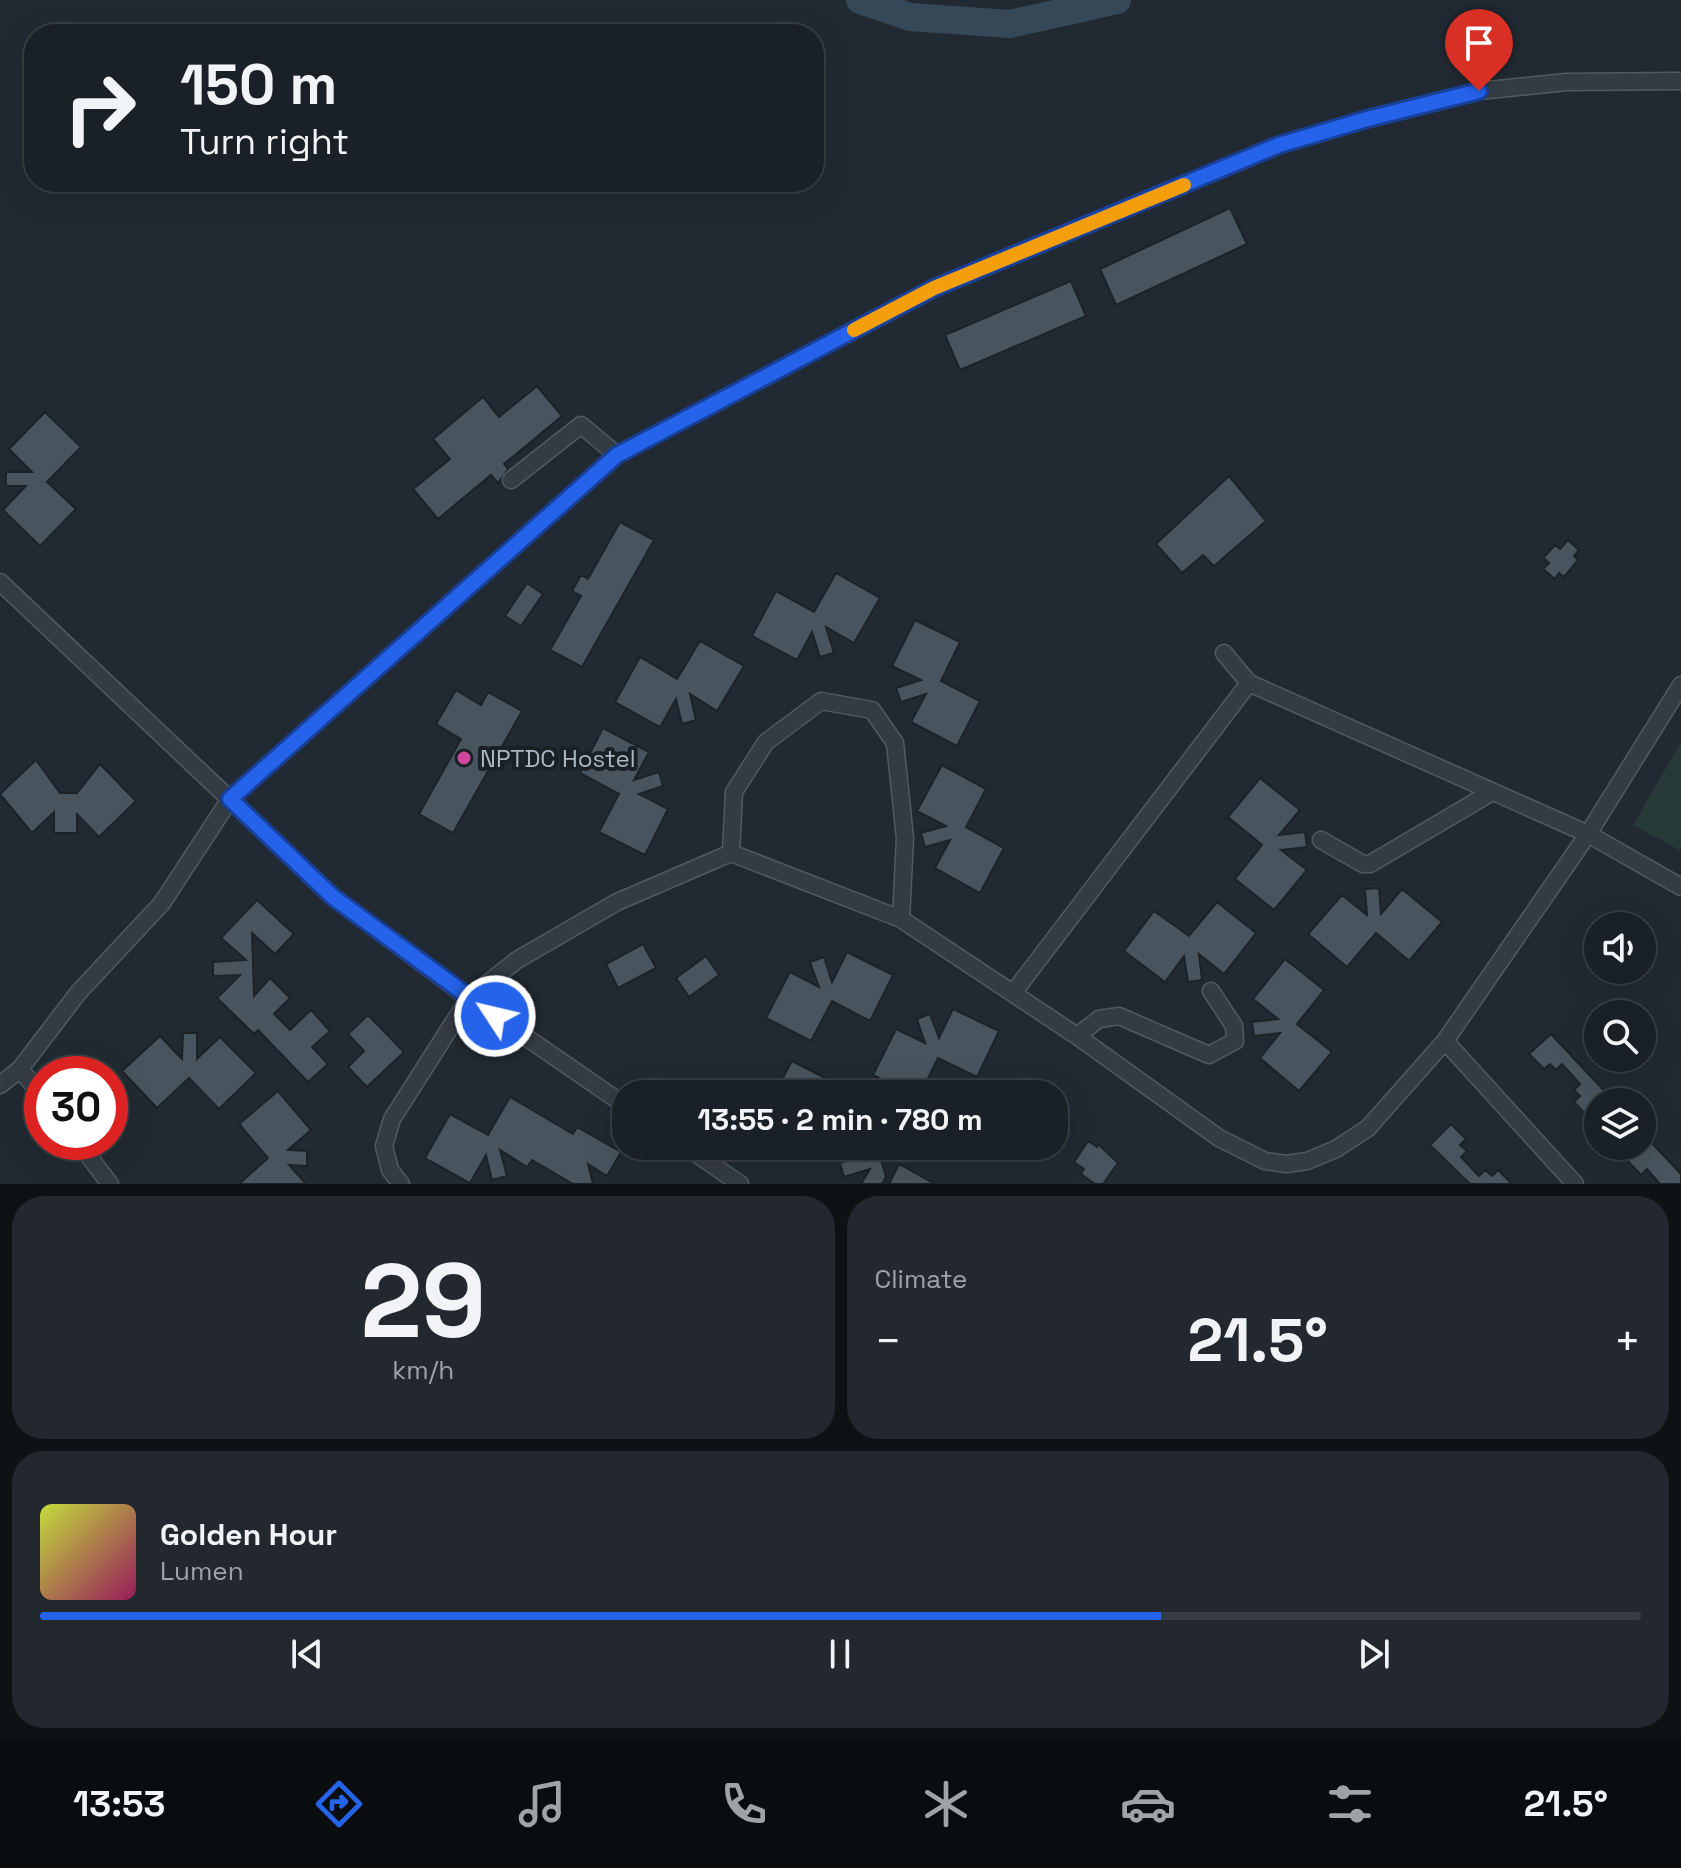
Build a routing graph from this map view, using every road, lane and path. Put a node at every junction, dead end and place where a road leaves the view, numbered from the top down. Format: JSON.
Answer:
{"nodes":[{"id":1,"x":1681,"y":81,"type":"edge"},
{"id":2,"x":617,"y":455,"type":"junction"},
{"id":3,"x":511,"y":480,"type":"dead end"},
{"id":4,"x":0,"y":582,"type":"edge"},
{"id":5,"x":1224,"y":653,"type":"dead end"},
{"id":6,"x":1249,"y":683,"type":"junction"},
{"id":7,"x":1681,"y":685,"type":"edge"},
{"id":8,"x":1492,"y":792,"type":"junction"},
{"id":9,"x":230,"y":799,"type":"junction"},
{"id":10,"x":1588,"y":834,"type":"junction"},
{"id":11,"x":1321,"y":840,"type":"dead end"},
{"id":12,"x":731,"y":853,"type":"junction"},
{"id":13,"x":1681,"y":887,"type":"edge"},
{"id":14,"x":901,"y":919,"type":"junction"},
{"id":15,"x":1211,"y":991,"type":"dead end"},
{"id":16,"x":1013,"y":993,"type":"junction"},
{"id":17,"x":469,"y":998,"type":"junction"},
{"id":18,"x":1077,"y":1036,"type":"junction"},
{"id":19,"x":1445,"y":1041,"type":"junction"},
{"id":20,"x":20,"y":1069,"type":"junction"},
{"id":21,"x":24,"y":1074,"type":"edge"},
{"id":22,"x":0,"y":1085,"type":"edge"},
{"id":23,"x":612,"y":1096,"type":"edge"},
{"id":24,"x":92,"y":1160,"type":"edge"},
{"id":25,"x":705,"y":1160,"type":"edge"},
{"id":26,"x":110,"y":1184,"type":"edge"},
{"id":27,"x":401,"y":1184,"type":"edge"},
{"id":28,"x":740,"y":1184,"type":"edge"},
{"id":29,"x":1575,"y":1184,"type":"edge"}],
"edges":[{"from":1,"to":2,"type":"street"},
{"from":2,"to":3,"type":"street"},
{"from":2,"to":9,"type":"street"},
{"from":4,"to":9,"type":"street"},
{"from":5,"to":6,"type":"street"},
{"from":6,"to":8,"type":"street"},
{"from":6,"to":16,"type":"street"},
{"from":7,"to":10,"type":"street"},
{"from":8,"to":10,"type":"street"},
{"from":8,"to":11,"type":"street"},
{"from":9,"to":17,"type":"street"},
{"from":9,"to":20,"type":"street"},
{"from":10,"to":13,"type":"street"},
{"from":10,"to":19,"type":"street"},
{"from":12,"to":14,"type":"street"},
{"from":12,"to":14,"type":"street"},
{"from":12,"to":17,"type":"street"},
{"from":14,"to":16,"type":"street"},
{"from":15,"to":18,"type":"street"},
{"from":16,"to":18,"type":"street"},
{"from":17,"to":23,"type":"street"},
{"from":17,"to":27,"type":"street"},
{"from":18,"to":19,"type":"street"},
{"from":19,"to":29,"type":"street"},
{"from":20,"to":21,"type":"street"},
{"from":20,"to":22,"type":"street"},
{"from":24,"to":26,"type":"street"},
{"from":25,"to":28,"type":"street"}]}
